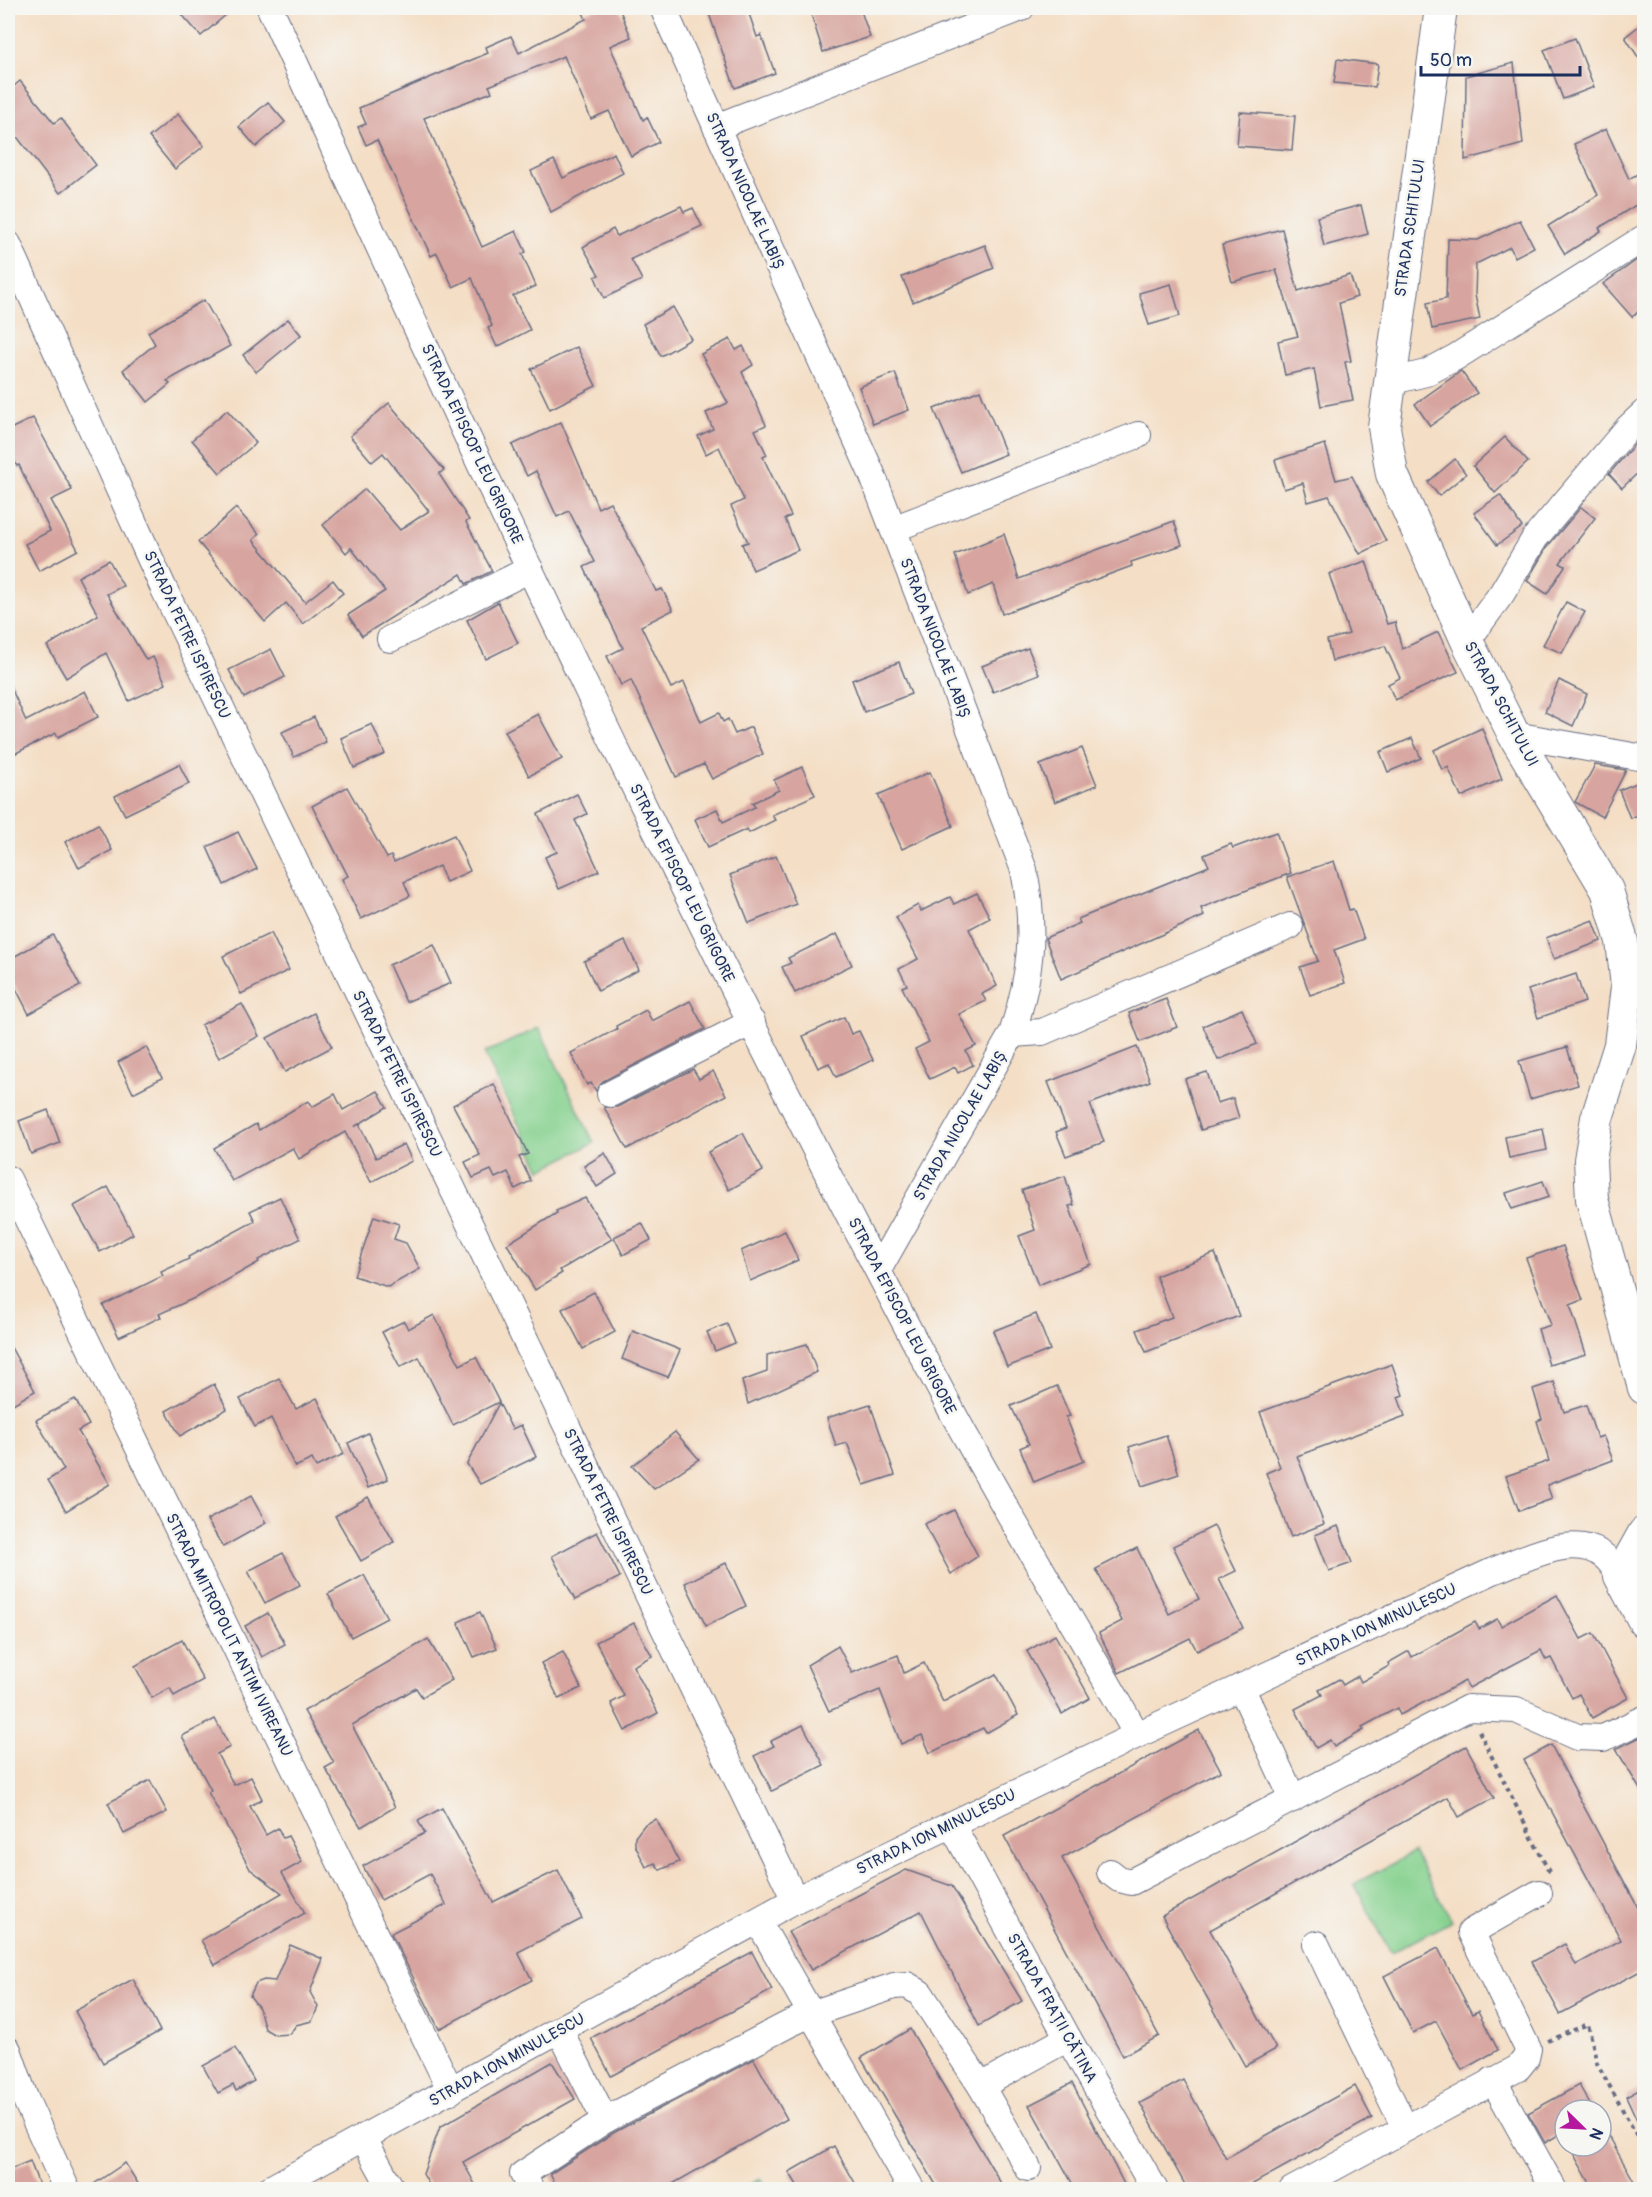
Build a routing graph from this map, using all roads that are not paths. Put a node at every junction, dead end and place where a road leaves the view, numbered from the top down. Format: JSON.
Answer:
{"nodes":[{"id":1,"x":270,"y":8,"type":"edge"},
{"id":2,"x":663,"y":8,"type":"edge"},
{"id":3,"x":1022,"y":8,"type":"edge"},
{"id":4,"x":1441,"y":8,"type":"edge"},
{"id":5,"x":716,"y":127,"type":"junction"},
{"id":6,"x":1644,"y":238,"type":"edge"},
{"id":7,"x":8,"y":244,"type":"edge"},
{"id":8,"x":1389,"y":382,"type":"junction"},
{"id":9,"x":1644,"y":413,"type":"edge"},
{"id":10,"x":1138,"y":435,"type":"dead end"},
{"id":11,"x":893,"y":529,"type":"junction"},
{"id":12,"x":530,"y":569,"type":"junction"},
{"id":13,"x":390,"y":639,"type":"dead end"},
{"id":14,"x":1467,"y":641,"type":"junction"},
{"id":15,"x":1514,"y":735,"type":"junction"},
{"id":16,"x":1644,"y":758,"type":"edge"},
{"id":17,"x":1290,"y":926,"type":"dead end"},
{"id":18,"x":752,"y":1022,"type":"junction"},
{"id":19,"x":1012,"y":1034,"type":"junction"},
{"id":20,"x":610,"y":1095,"type":"dead end"},
{"id":21,"x":8,"y":1179,"type":"edge"},
{"id":22,"x":878,"y":1269,"type":"junction"},
{"id":23,"x":1644,"y":1388,"type":"edge"},
{"id":24,"x":1644,"y":1533,"type":"edge"},
{"id":25,"x":1620,"y":1576,"type":"junction"},
{"id":26,"x":1644,"y":1621,"type":"edge"},
{"id":27,"x":1241,"y":1687,"type":"junction"},
{"id":28,"x":1644,"y":1719,"type":"edge"},
{"id":29,"x":1137,"y":1735,"type":"junction"},
{"id":30,"x":1293,"y":1799,"type":"junction"},
{"id":31,"x":952,"y":1825,"type":"junction"},
{"id":32,"x":1110,"y":1872,"type":"dead end"},
{"id":33,"x":1539,"y":1893,"type":"road end"},
{"id":34,"x":795,"y":1900,"type":"junction"},
{"id":35,"x":758,"y":1921,"type":"junction"},
{"id":36,"x":1316,"y":1944,"type":"dead end"},
{"id":37,"x":811,"y":2014,"type":"junction"},
{"id":38,"x":560,"y":2031,"type":"junction"},
{"id":39,"x":1068,"y":2038,"type":"junction"},
{"id":40,"x":8,"y":2050,"type":"edge"},
{"id":41,"x":1493,"y":2080,"type":"junction"},
{"id":42,"x":981,"y":2086,"type":"junction"},
{"id":43,"x":451,"y":2091,"type":"junction"},
{"id":44,"x":605,"y":2120,"type":"junction"},
{"id":45,"x":1405,"y":2128,"type":"junction"},
{"id":46,"x":364,"y":2139,"type":"junction"},
{"id":47,"x":1028,"y":2168,"type":"dead end"},
{"id":48,"x":67,"y":2190,"type":"edge"},
{"id":49,"x":268,"y":2190,"type":"edge"},
{"id":50,"x":392,"y":2190,"type":"edge"},
{"id":51,"x":531,"y":2190,"type":"edge"},
{"id":52,"x":912,"y":2190,"type":"edge"},
{"id":53,"x":1155,"y":2190,"type":"edge"},
{"id":54,"x":1292,"y":2190,"type":"edge"},
{"id":55,"x":1554,"y":2190,"type":"edge"}],
"edges":[{"from":1,"to":12,"type":"street","name":"STRADA EPISCOP LEU GRIGORE"},
{"from":2,"to":5,"type":"street","name":"STRADA NICOLAE LABIȘ"},
{"from":3,"to":5,"type":"street"},
{"from":4,"to":8,"type":"main road","name":"STRADA SCHITULUI"},
{"from":5,"to":11,"type":"street","name":"STRADA NICOLAE LABIȘ"},
{"from":6,"to":8,"type":"street"},
{"from":7,"to":34,"type":"street","name":"STRADA PETRE ISPIRESCU"},
{"from":8,"to":14,"type":"main road","name":"STRADA SCHITULUI"},
{"from":9,"to":14,"type":"street"},
{"from":10,"to":11,"type":"street"},
{"from":11,"to":19,"type":"street","name":"STRADA NICOLAE LABIȘ"},
{"from":12,"to":13,"type":"street"},
{"from":12,"to":18,"type":"street","name":"STRADA EPISCOP LEU GRIGORE"},
{"from":14,"to":15,"type":"main road","name":"STRADA SCHITULUI"},
{"from":15,"to":16,"type":"street"},
{"from":15,"to":23,"type":"main road","name":"STRADA SCHITULUI"},
{"from":17,"to":19,"type":"street"},
{"from":18,"to":20,"type":"street"},
{"from":18,"to":22,"type":"street","name":"STRADA EPISCOP LEU GRIGORE"},
{"from":19,"to":22,"type":"street","name":"STRADA NICOLAE LABIȘ"},
{"from":21,"to":43,"type":"street","name":"STRADA MITROPOLIT ANTIM IVIREANU"},
{"from":22,"to":29,"type":"street","name":"STRADA EPISCOP LEU GRIGORE"},
{"from":24,"to":25,"type":"main road"},
{"from":25,"to":26,"type":"main road"},
{"from":25,"to":27,"type":"street","name":"STRADA ION MINULESCU"},
{"from":27,"to":29,"type":"street","name":"STRADA ION MINULESCU"},
{"from":27,"to":30,"type":"street"},
{"from":28,"to":30,"type":"street"},
{"from":29,"to":31,"type":"street","name":"STRADA ION MINULESCU"},
{"from":30,"to":32,"type":"street"},
{"from":31,"to":34,"type":"street","name":"STRADA ION MINULESCU"},
{"from":31,"to":39,"type":"street","name":"STRADA FRAȚII CĂTINA"},
{"from":33,"to":41,"type":"street"},
{"from":34,"to":35,"type":"street","name":"STRADA ION MINULESCU"},
{"from":35,"to":37,"type":"street"},
{"from":35,"to":38,"type":"street","name":"STRADA ION MINULESCU"},
{"from":36,"to":45,"type":"street"},
{"from":37,"to":42,"type":"street"},
{"from":37,"to":44,"type":"street"},
{"from":37,"to":52,"type":"street"},
{"from":38,"to":43,"type":"street","name":"STRADA ION MINULESCU"},
{"from":38,"to":44,"type":"street"},
{"from":39,"to":42,"type":"street"},
{"from":39,"to":53,"type":"street","name":"STRADA FRAȚII CĂTINA"},
{"from":40,"to":48,"type":"street"},
{"from":41,"to":45,"type":"street"},
{"from":41,"to":55,"type":"street"},
{"from":42,"to":47,"type":"street"},
{"from":43,"to":46,"type":"street","name":"STRADA ION MINULESCU"},
{"from":44,"to":51,"type":"street"},
{"from":45,"to":54,"type":"street"},
{"from":46,"to":49,"type":"street","name":"STRADA ION MINULESCU"},
{"from":46,"to":50,"type":"street"}]}
